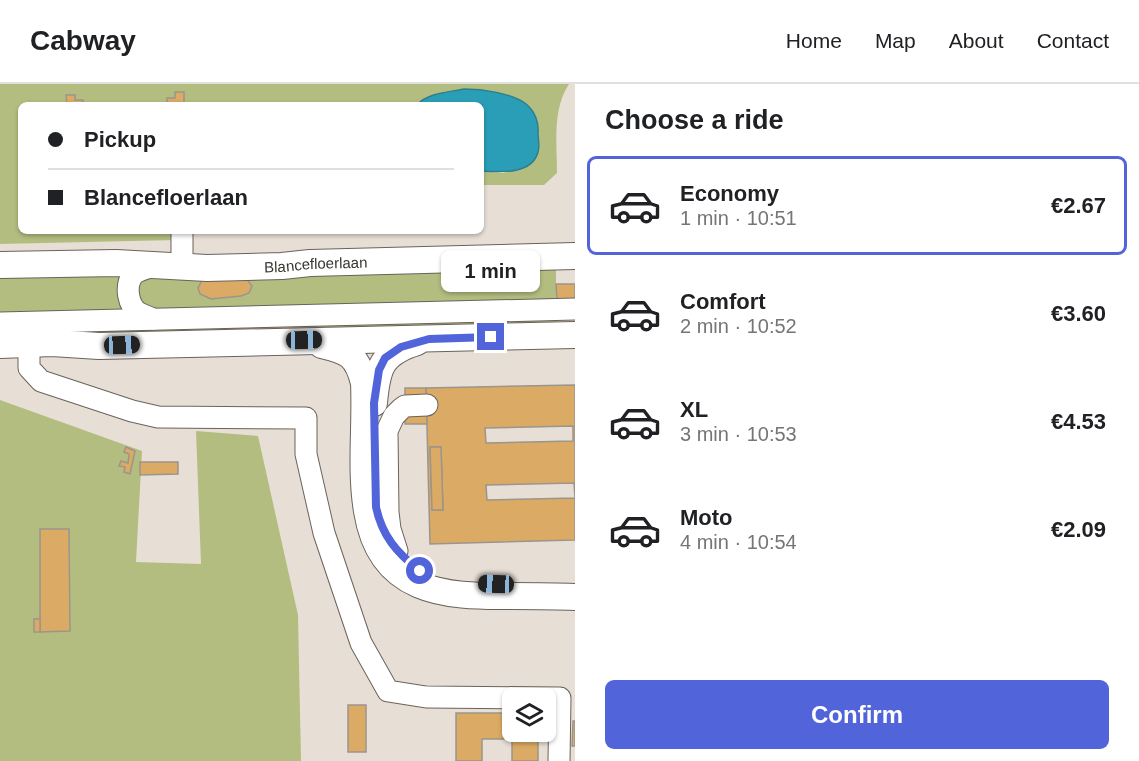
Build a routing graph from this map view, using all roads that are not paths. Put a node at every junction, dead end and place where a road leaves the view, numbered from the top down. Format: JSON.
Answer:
{"nodes":[{"id":1,"x":182,"y":234,"type":"edge"},
{"id":2,"x":575,"y":237,"type":"edge"},
{"id":3,"x":575,"y":256,"type":"edge"},
{"id":4,"x":522,"y":258,"type":"junction"},
{"id":5,"x":0,"y":265,"type":"edge"},
{"id":6,"x":154,"y":266,"type":"junction"},
{"id":7,"x":182,"y":268,"type":"junction"},
{"id":8,"x":575,"y":309,"type":"edge"},
{"id":9,"x":153,"y":319,"type":"junction"},
{"id":10,"x":0,"y":323,"type":"edge"},
{"id":11,"x":575,"y":335,"type":"edge"},
{"id":12,"x":429,"y":339,"type":"junction"},
{"id":13,"x":304,"y":340,"type":"junction"},
{"id":14,"x":29,"y":344,"type":"junction"},
{"id":15,"x":0,"y":345,"type":"edge"},
{"id":16,"x":427,"y":405,"type":"dead end"},
{"id":17,"x":397,"y":551,"type":"junction"},
{"id":18,"x":575,"y":584,"type":"edge"},
{"id":19,"x":575,"y":597,"type":"edge"},
{"id":20,"x":559,"y":761,"type":"edge"}],
"edges":[{"from":1,"to":7,"type":"street"},
{"from":2,"to":4,"type":"main road"},
{"from":3,"to":4,"type":"main road","name":"Blancefloerlaan"},
{"from":4,"to":7,"type":"main road","name":"Blancefloerlaan"},
{"from":5,"to":6,"type":"main road","name":"Blancefloerlaan"},
{"from":6,"to":7,"type":"main road","name":"Blancefloerlaan"},
{"from":6,"to":9,"type":"street"},
{"from":8,"to":9,"type":"street"},
{"from":9,"to":10,"type":"street"},
{"from":11,"to":12,"type":"main road"},
{"from":12,"to":13,"type":"main road"},
{"from":12,"to":17,"type":"main road"},
{"from":13,"to":14,"type":"main road"},
{"from":13,"to":19,"type":"main road"},
{"from":14,"to":15,"type":"main road"},
{"from":14,"to":20,"type":"street"},
{"from":16,"to":17,"type":"street"},
{"from":17,"to":18,"type":"main road"}]}
